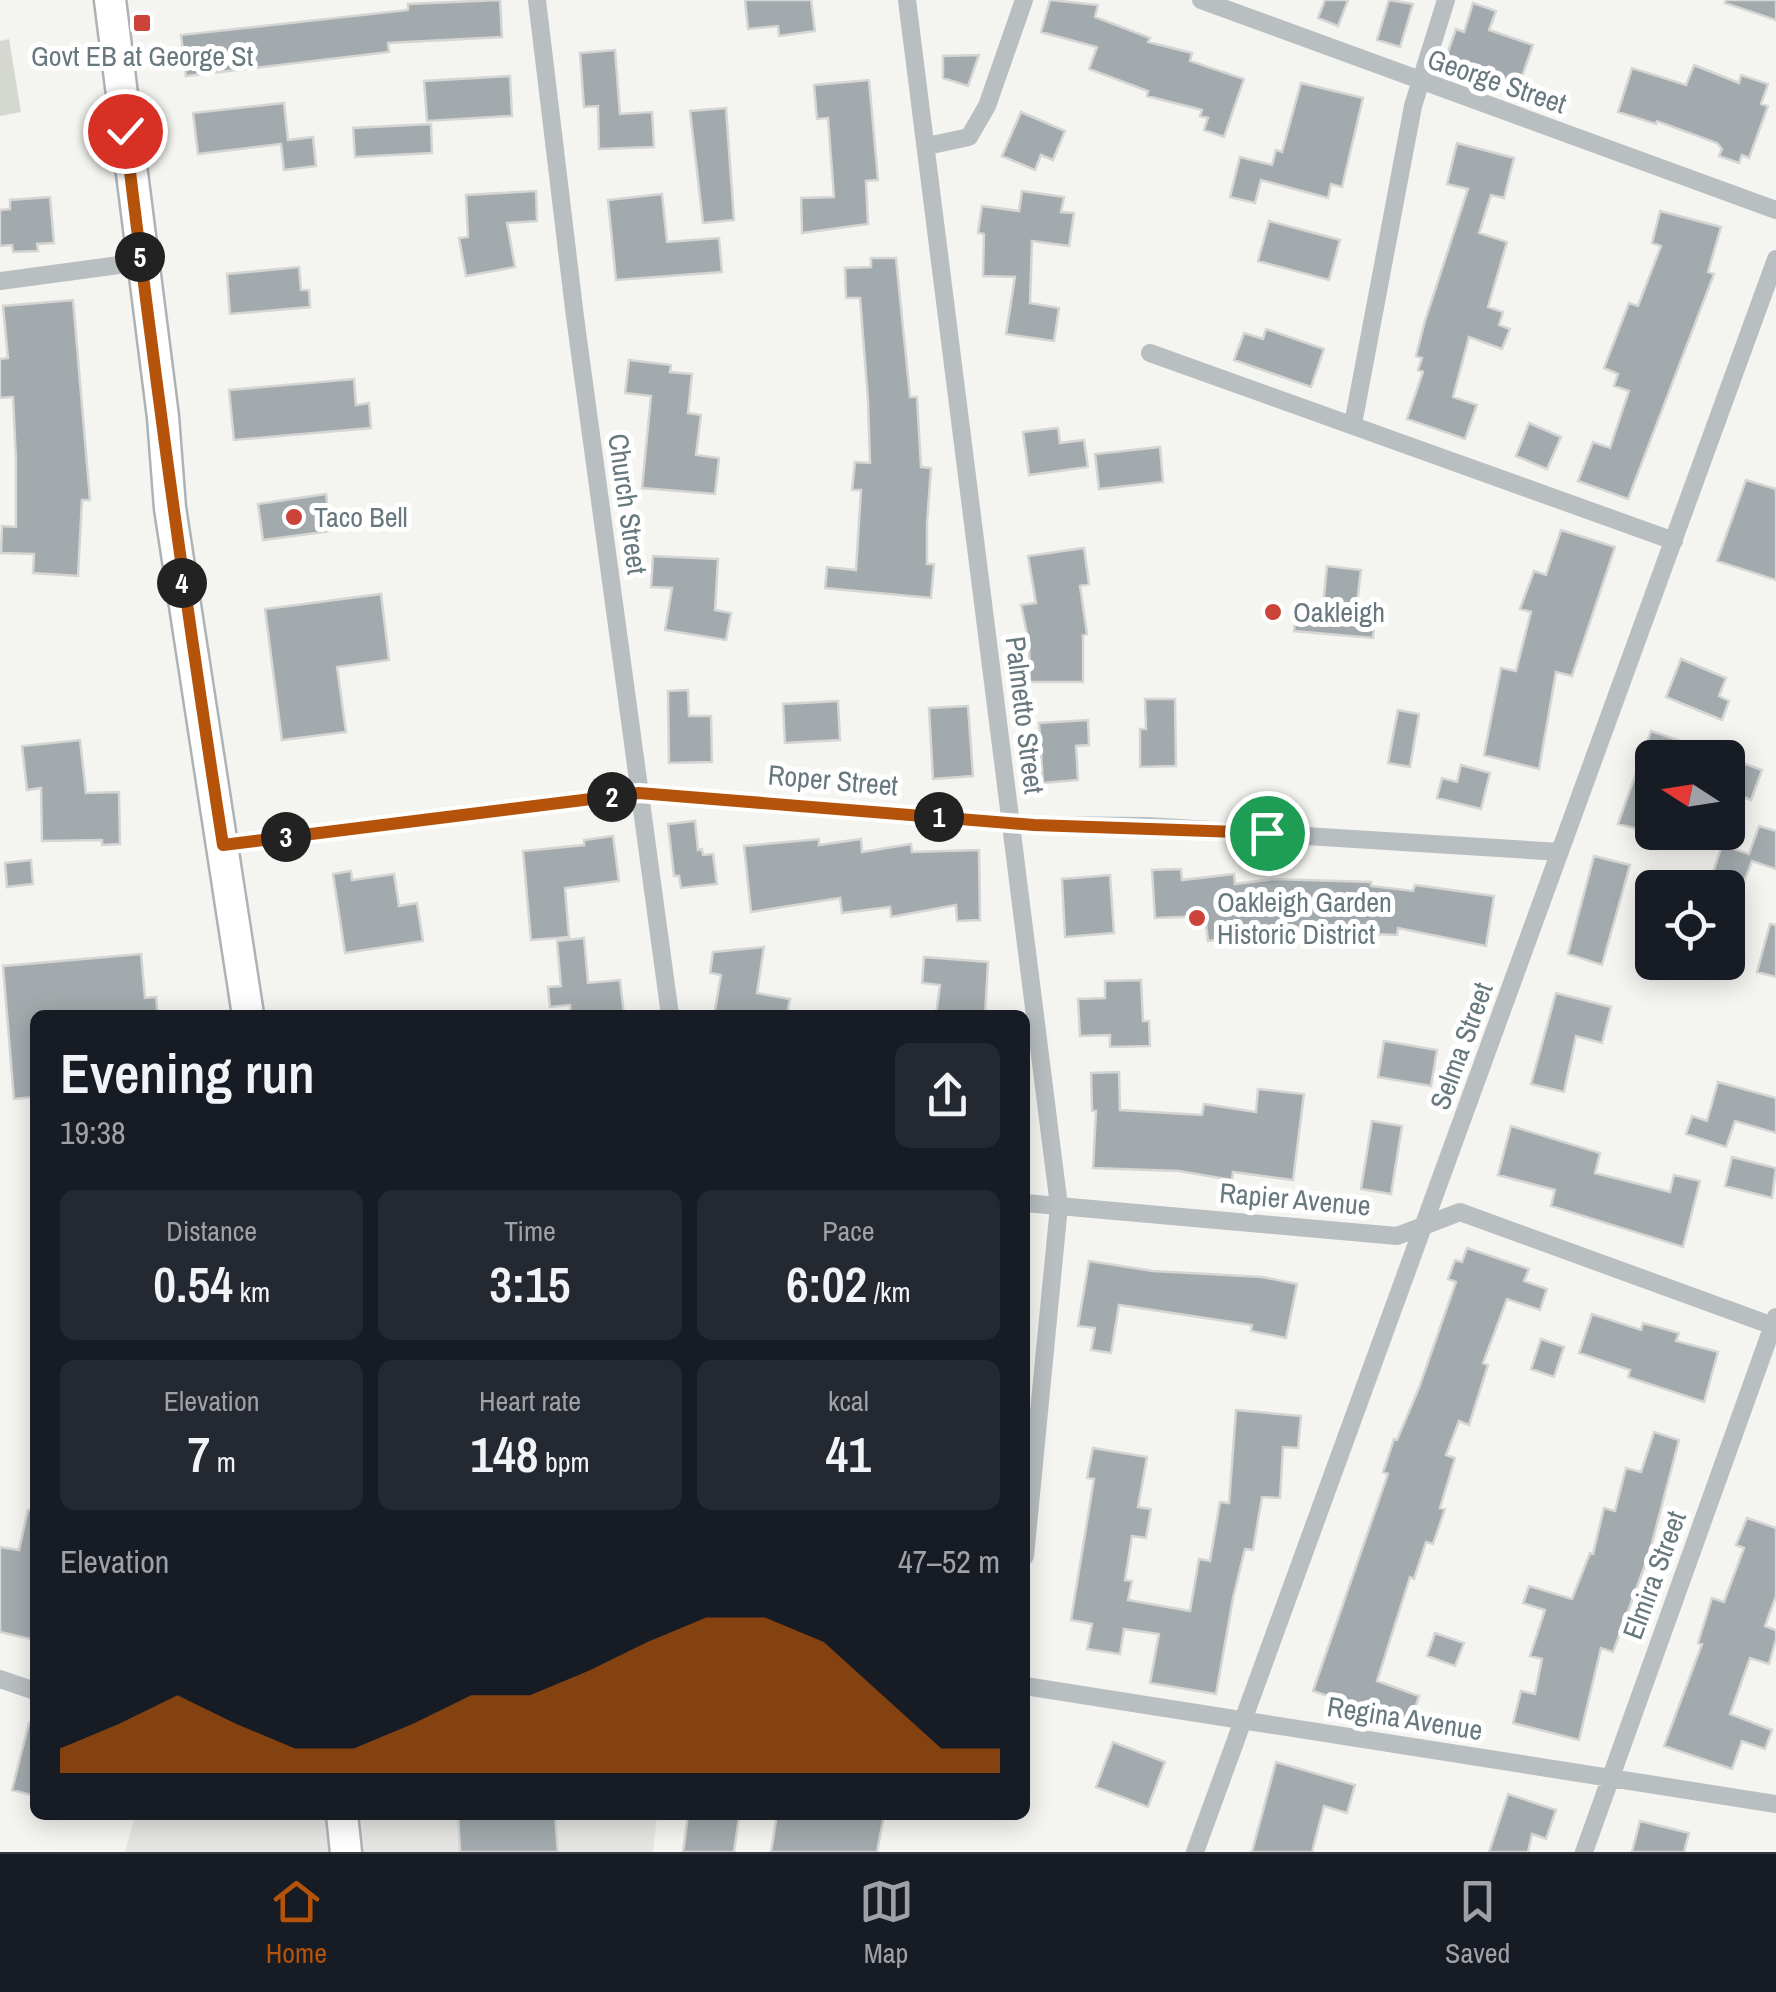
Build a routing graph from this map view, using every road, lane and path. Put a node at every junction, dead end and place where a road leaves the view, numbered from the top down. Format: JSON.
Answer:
{"nodes":[{"id":1,"x":110,"y":0,"type":"edge"},
{"id":2,"x":537,"y":0,"type":"edge"},
{"id":3,"x":907,"y":0,"type":"edge"},
{"id":4,"x":1024,"y":0,"type":"edge"},
{"id":5,"x":1201,"y":0,"type":"edge"},
{"id":6,"x":1446,"y":0,"type":"edge"},
{"id":7,"x":1419,"y":82,"type":"junction"},
{"id":8,"x":927,"y":146,"type":"junction"},
{"id":9,"x":1776,"y":210,"type":"edge"},
{"id":10,"x":1776,"y":259,"type":"edge"},
{"id":11,"x":141,"y":262,"type":"junction"},
{"id":12,"x":0,"y":282,"type":"edge"},
{"id":13,"x":1150,"y":353,"type":"dead end"},
{"id":14,"x":1352,"y":424,"type":"junction"},
{"id":15,"x":1674,"y":542,"type":"junction"},
{"id":16,"x":639,"y":793,"type":"junction"},
{"id":17,"x":1011,"y":823,"type":"junction"},
{"id":18,"x":223,"y":845,"type":"junction"},
{"id":19,"x":1560,"y":852,"type":"junction"},
{"id":20,"x":247,"y":1010,"type":"edge"},
{"id":21,"x":669,"y":1010,"type":"edge"},
{"id":22,"x":1030,"y":1203,"type":"edge"},
{"id":23,"x":1059,"y":1206,"type":"junction"},
{"id":24,"x":1428,"y":1221,"type":"junction"},
{"id":25,"x":1775,"y":1323,"type":"edge"},
{"id":26,"x":1030,"y":1505,"type":"edge"},
{"id":27,"x":0,"y":1679,"type":"edge"},
{"id":28,"x":1030,"y":1687,"type":"edge"},
{"id":29,"x":30,"y":1689,"type":"edge"},
{"id":30,"x":1246,"y":1721,"type":"junction"},
{"id":31,"x":1611,"y":1777,"type":"junction"},
{"id":32,"x":1776,"y":1804,"type":"edge"},
{"id":33,"x":343,"y":1820,"type":"edge"},
{"id":34,"x":346,"y":1852,"type":"edge"},
{"id":35,"x":1196,"y":1852,"type":"edge"},
{"id":36,"x":1584,"y":1852,"type":"edge"}],
"edges":[{"from":1,"to":11,"type":"main road"},
{"from":2,"to":16,"type":"street","name":"Church Street"},
{"from":3,"to":8,"type":"street","name":"Palmetto Street"},
{"from":4,"to":8,"type":"street"},
{"from":5,"to":7,"type":"street","name":"George Street"},
{"from":6,"to":7,"type":"street"},
{"from":7,"to":9,"type":"street","name":"George Street"},
{"from":7,"to":14,"type":"street"},
{"from":8,"to":17,"type":"street","name":"Palmetto Street"},
{"from":10,"to":15,"type":"street","name":"Selma Street"},
{"from":11,"to":12,"type":"street"},
{"from":11,"to":18,"type":"main road"},
{"from":13,"to":14,"type":"street"},
{"from":14,"to":15,"type":"street"},
{"from":15,"to":19,"type":"street","name":"Selma Street"},
{"from":16,"to":17,"type":"street","name":"Roper Street"},
{"from":16,"to":18,"type":"street","name":"Roper Street"},
{"from":16,"to":21,"type":"street","name":"Church Street"},
{"from":17,"to":19,"type":"street","name":"Roper Street"},
{"from":17,"to":23,"type":"street","name":"Palmetto Street"},
{"from":18,"to":20,"type":"main road"},
{"from":19,"to":24,"type":"street","name":"Selma Street"},
{"from":22,"to":23,"type":"street","name":"Rapier Avenue"},
{"from":23,"to":24,"type":"street","name":"Rapier Avenue"},
{"from":23,"to":26,"type":"street","name":"Palmetto Street"},
{"from":24,"to":25,"type":"street","name":"Rapier Avenue"},
{"from":24,"to":30,"type":"street","name":"Selma Street"},
{"from":25,"to":31,"type":"street","name":"Elmira Street"},
{"from":27,"to":29,"type":"street"},
{"from":28,"to":30,"type":"street","name":"Regina Avenue"},
{"from":30,"to":31,"type":"street","name":"Regina Avenue"},
{"from":30,"to":35,"type":"street","name":"Selma Street"},
{"from":31,"to":32,"type":"street","name":"Regina Avenue"},
{"from":31,"to":36,"type":"street","name":"Elmira Street"},
{"from":33,"to":34,"type":"main road"}]}
